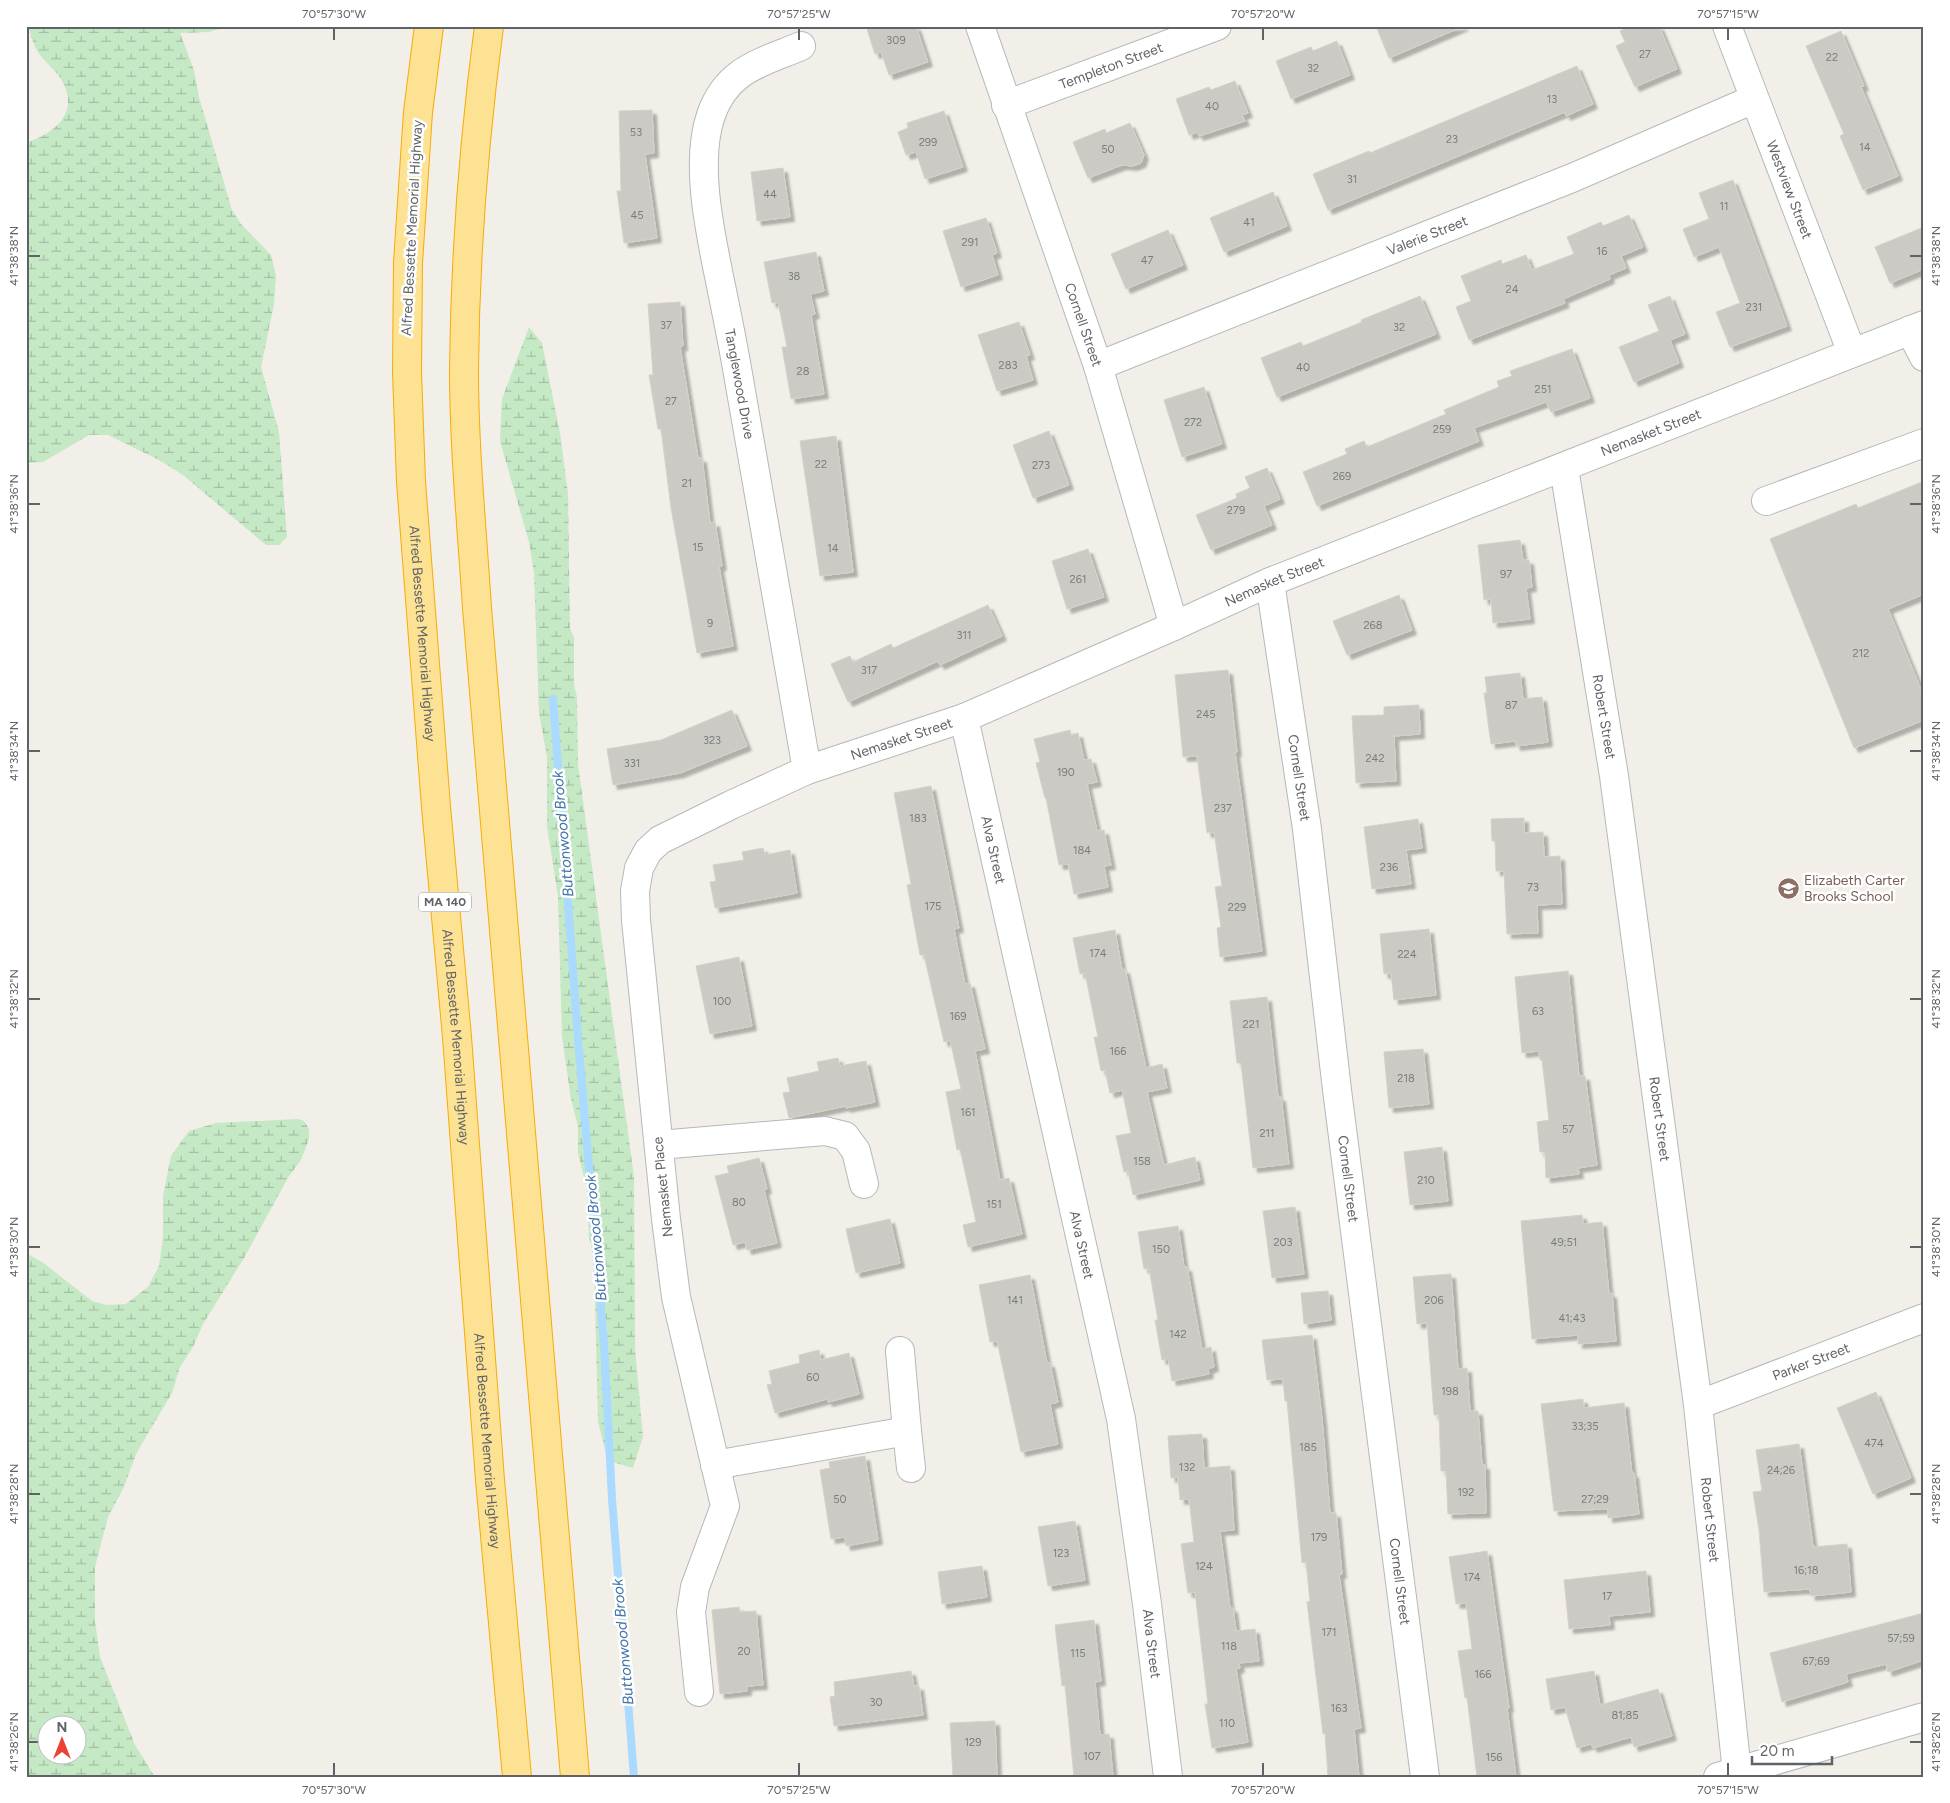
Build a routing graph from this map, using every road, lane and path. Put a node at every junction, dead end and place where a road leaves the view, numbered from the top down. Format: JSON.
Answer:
{"nodes":[{"id":1,"x":429,"y":26,"type":"edge"},
{"id":2,"x":489,"y":26,"type":"edge"},
{"id":3,"x":980,"y":26,"type":"edge"},
{"id":4,"x":1217,"y":26,"type":"edge"},
{"id":5,"x":1726,"y":26,"type":"edge"},
{"id":6,"x":801,"y":46,"type":"dead end"},
{"id":7,"x":1754,"y":100,"type":"junction"},
{"id":8,"x":1006,"y":105,"type":"junction"},
{"id":9,"x":1917,"y":328,"type":"edge"},
{"id":10,"x":1852,"y":353,"type":"junction"},
{"id":11,"x":1924,"y":357,"type":"edge"},
{"id":12,"x":1098,"y":366,"type":"junction"},
{"id":13,"x":1924,"y":443,"type":"edge"},
{"id":14,"x":1564,"y":468,"type":"junction"},
{"id":15,"x":1766,"y":501,"type":"dead end"},
{"id":16,"x":1270,"y":582,"type":"junction"},
{"id":17,"x":1174,"y":626,"type":"junction"},
{"id":18,"x":964,"y":718,"type":"junction"},
{"id":19,"x":807,"y":770,"type":"junction"},
{"id":20,"x":641,"y":864,"type":"joint"},
{"id":21,"x":659,"y":1145,"type":"junction"},
{"id":22,"x":864,"y":1184,"type":"dead end"},
{"id":23,"x":1924,"y":1318,"type":"edge"},
{"id":24,"x":900,"y":1351,"type":"dead end"},
{"id":25,"x":1698,"y":1405,"type":"junction"},
{"id":26,"x":907,"y":1432,"type":"junction"},
{"id":27,"x":715,"y":1465,"type":"junction"},
{"id":28,"x":911,"y":1468,"type":"dead end"},
{"id":29,"x":699,"y":1692,"type":"dead end"},
{"id":30,"x":1924,"y":1717,"type":"edge"},
{"id":31,"x":1727,"y":1774,"type":"edge"},
{"id":32,"x":517,"y":1777,"type":"edge"},
{"id":33,"x":575,"y":1777,"type":"edge"},
{"id":34,"x":1168,"y":1777,"type":"edge"},
{"id":35,"x":1425,"y":1777,"type":"edge"}],
"edges":[{"from":1,"to":32,"type":"highway","name":"Alfred Bessette Memorial Highway","number":"MA 140"},
{"from":2,"to":33,"type":"highway"},
{"from":3,"to":8,"type":"street","name":"Cornell Street"},
{"from":4,"to":8,"type":"street","name":"Templeton Street"},
{"from":5,"to":7,"type":"street","name":"Westview Street"},
{"from":6,"to":19,"type":"street","name":"Tanglewood Drive"},
{"from":7,"to":10,"type":"street","name":"Westview Street"},
{"from":7,"to":12,"type":"street","name":"Valerie Street"},
{"from":8,"to":12,"type":"street","name":"Cornell Street"},
{"from":9,"to":10,"type":"street","name":"Nemasket Street"},
{"from":9,"to":11,"type":"street"},
{"from":10,"to":14,"type":"street","name":"Nemasket Street"},
{"from":12,"to":17,"type":"street","name":"Cornell Street"},
{"from":13,"to":15,"type":"street"},
{"from":14,"to":16,"type":"street","name":"Nemasket Street"},
{"from":14,"to":25,"type":"street","name":"Robert Street"},
{"from":16,"to":17,"type":"street","name":"Nemasket Street"},
{"from":16,"to":35,"type":"street","name":"Cornell Street"},
{"from":17,"to":18,"type":"street","name":"Nemasket Street"},
{"from":18,"to":19,"type":"street","name":"Nemasket Street"},
{"from":18,"to":34,"type":"street","name":"Alva Street"},
{"from":19,"to":20,"type":"street","name":"Nemasket Street"},
{"from":20,"to":21,"type":"street","name":"Nemasket Place"},
{"from":21,"to":22,"type":"street"},
{"from":21,"to":27,"type":"street","name":"Nemasket Place"},
{"from":23,"to":25,"type":"street","name":"Parker Street"},
{"from":24,"to":26,"type":"street"},
{"from":25,"to":31,"type":"street","name":"Robert Street"},
{"from":26,"to":27,"type":"street"},
{"from":26,"to":28,"type":"street"},
{"from":27,"to":29,"type":"street","name":"Nemasket Place"},
{"from":30,"to":31,"type":"street"}]}
